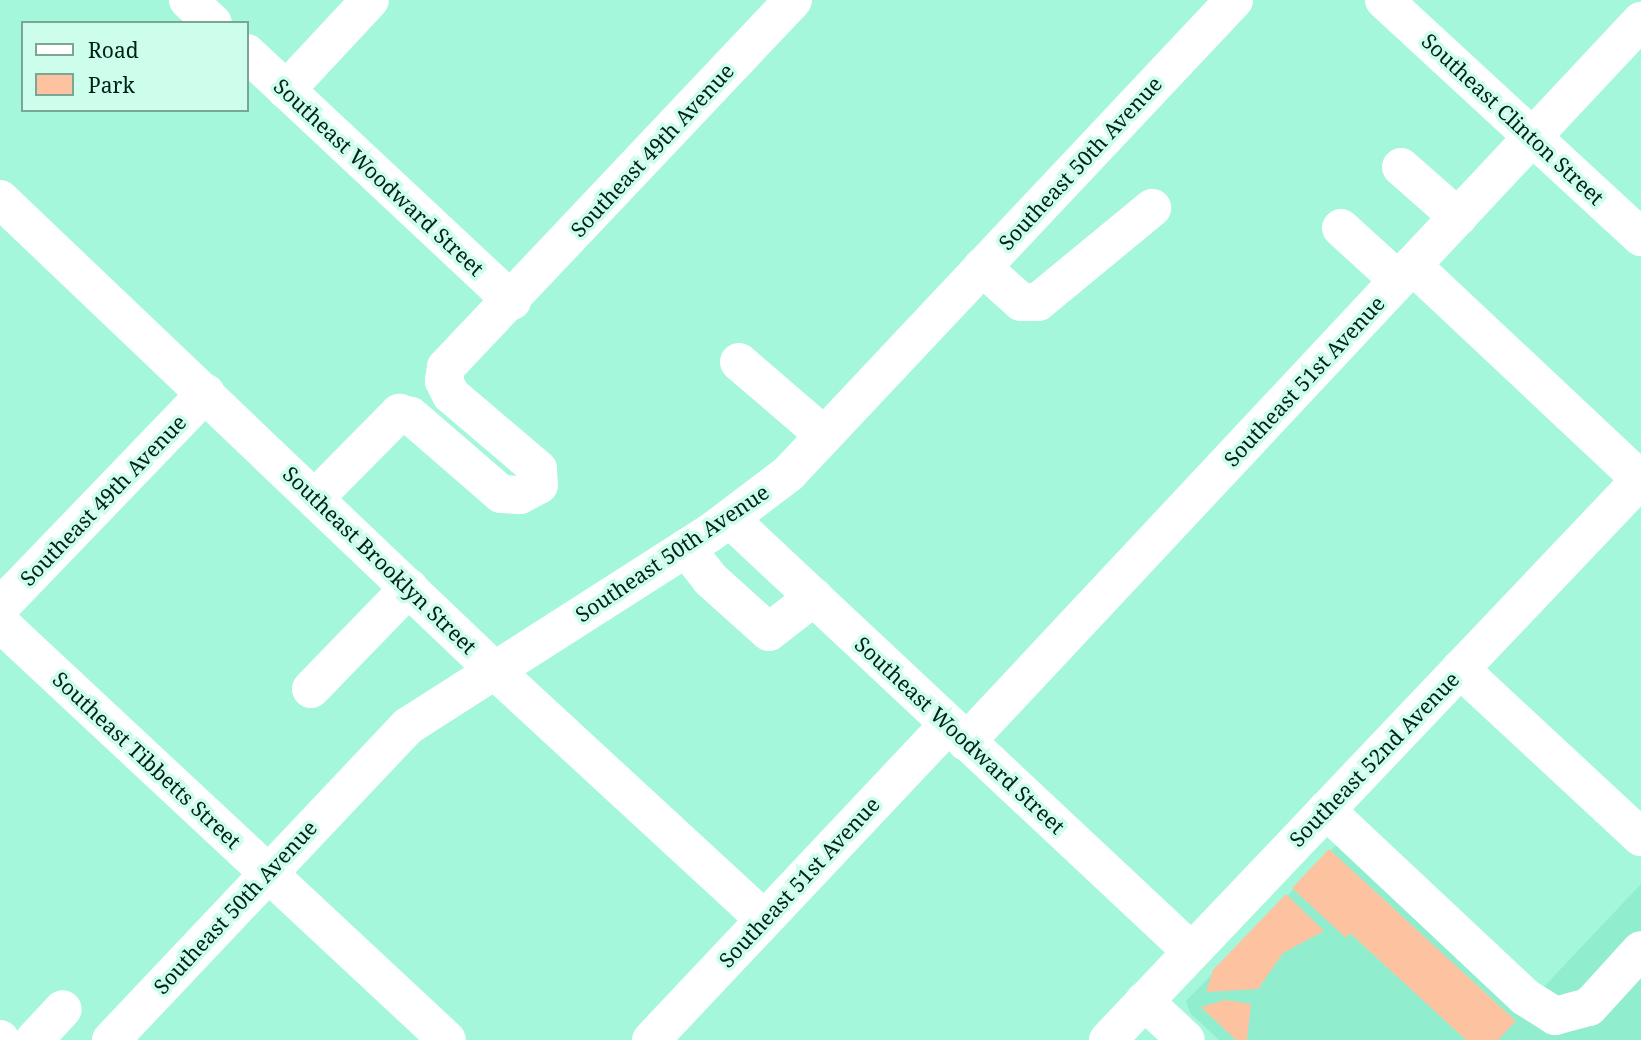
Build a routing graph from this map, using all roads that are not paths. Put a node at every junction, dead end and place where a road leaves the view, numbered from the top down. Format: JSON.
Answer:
{"nodes":[{"id":1,"x":188,"y":0,"type":"edge"},
{"id":2,"x":370,"y":0,"type":"edge"},
{"id":3,"x":793,"y":0,"type":"edge"},
{"id":4,"x":1234,"y":0,"type":"edge"},
{"id":5,"x":1384,"y":0,"type":"edge"},
{"id":6,"x":1641,"y":20,"type":"edge"},
{"id":7,"x":211,"y":21,"type":"edge"},
{"id":8,"x":248,"y":54,"type":"edge"},
{"id":9,"x":286,"y":90,"type":"junction"},
{"id":10,"x":1532,"y":137,"type":"junction"},
{"id":11,"x":1401,"y":167,"type":"dead end"},
{"id":12,"x":0,"y":200,"type":"edge"},
{"id":13,"x":1152,"y":208,"type":"dead end"},
{"id":14,"x":1458,"y":217,"type":"junction"},
{"id":15,"x":1341,"y":228,"type":"dead end"},
{"id":16,"x":1641,"y":237,"type":"edge"},
{"id":17,"x":982,"y":267,"type":"junction"},
{"id":18,"x":1405,"y":273,"type":"junction"},
{"id":19,"x":512,"y":300,"type":"junction"},
{"id":20,"x":739,"y":362,"type":"dead end"},
{"id":21,"x":206,"y":393,"type":"junction"},
{"id":22,"x":824,"y":435,"type":"junction"},
{"id":23,"x":1641,"y":480,"type":"edge"},
{"id":24,"x":315,"y":498,"type":"junction"},
{"id":25,"x":730,"y":519,"type":"junction"},
{"id":26,"x":686,"y":548,"type":"junction"},
{"id":27,"x":409,"y":588,"type":"junction"},
{"id":28,"x":814,"y":597,"type":"junction"},
{"id":29,"x":0,"y":607,"type":"edge"},
{"id":30,"x":0,"y":623,"type":"edge"},
{"id":31,"x":1460,"y":669,"type":"junction"},
{"id":32,"x":494,"y":670,"type":"junction"},
{"id":33,"x":311,"y":689,"type":"dead end"},
{"id":34,"x":957,"y":733,"type":"junction"},
{"id":35,"x":1326,"y":810,"type":"junction"},
{"id":36,"x":1641,"y":837,"type":"edge"},
{"id":37,"x":268,"y":872,"type":"junction"},
{"id":38,"x":764,"y":919,"type":"junction"},
{"id":39,"x":1641,"y":950,"type":"edge"},
{"id":40,"x":1191,"y":951,"type":"junction"},
{"id":41,"x":1144,"y":1001,"type":"junction"},
{"id":42,"x":64,"y":1009,"type":"dead end"},
{"id":43,"x":34,"y":1040,"type":"edge"},
{"id":44,"x":111,"y":1040,"type":"edge"},
{"id":45,"x":447,"y":1040,"type":"edge"},
{"id":46,"x":651,"y":1040,"type":"edge"},
{"id":47,"x":1108,"y":1040,"type":"edge"},
{"id":48,"x":1186,"y":1040,"type":"edge"}],
"edges":[{"from":1,"to":7,"type":"street"},
{"from":2,"to":9,"type":"street"},
{"from":3,"to":19,"type":"street","name":"Southeast 49th Avenue"},
{"from":4,"to":17,"type":"street","name":"Southeast 50th Avenue"},
{"from":5,"to":10,"type":"street","name":"Southeast Clinton Street"},
{"from":6,"to":10,"type":"street","name":"Southeast 51st Avenue"},
{"from":8,"to":9,"type":"street","name":"Southeast Woodward Street"},
{"from":9,"to":19,"type":"street","name":"Southeast Woodward Street"},
{"from":10,"to":14,"type":"street","name":"Southeast 51st Avenue"},
{"from":10,"to":16,"type":"street","name":"Southeast Clinton Street"},
{"from":11,"to":14,"type":"street"},
{"from":12,"to":21,"type":"street","name":"Southeast Brooklyn Street"},
{"from":13,"to":17,"type":"street"},
{"from":14,"to":18,"type":"street","name":"Southeast 51st Avenue"},
{"from":15,"to":18,"type":"street"},
{"from":17,"to":22,"type":"street","name":"Southeast 50th Avenue"},
{"from":18,"to":23,"type":"street"},
{"from":18,"to":34,"type":"street","name":"Southeast 51st Avenue"},
{"from":19,"to":24,"type":"street","name":"Southeast 49th Avenue"},
{"from":20,"to":22,"type":"street"},
{"from":21,"to":24,"type":"street","name":"Southeast Brooklyn Street"},
{"from":21,"to":29,"type":"street","name":"Southeast 49th Avenue"},
{"from":22,"to":25,"type":"street","name":"Southeast 50th Avenue"},
{"from":23,"to":31,"type":"street","name":"Southeast 52nd Avenue"},
{"from":24,"to":27,"type":"street","name":"Southeast Brooklyn Street"},
{"from":25,"to":26,"type":"street","name":"Southeast 50th Avenue"},
{"from":25,"to":28,"type":"street","name":"Southeast Woodward Street"},
{"from":26,"to":28,"type":"street"},
{"from":26,"to":32,"type":"street","name":"Southeast 50th Avenue"},
{"from":27,"to":32,"type":"street","name":"Southeast Brooklyn Street"},
{"from":27,"to":33,"type":"street"},
{"from":28,"to":34,"type":"street","name":"Southeast Woodward Street"},
{"from":30,"to":37,"type":"street","name":"Southeast Tibbetts Street"},
{"from":31,"to":35,"type":"street","name":"Southeast 52nd Avenue"},
{"from":31,"to":36,"type":"street"},
{"from":32,"to":37,"type":"street","name":"Southeast 50th Avenue"},
{"from":32,"to":38,"type":"street","name":"Southeast Brooklyn Street"},
{"from":34,"to":38,"type":"street","name":"Southeast 51st Avenue"},
{"from":34,"to":40,"type":"street","name":"Southeast Woodward Street"},
{"from":35,"to":39,"type":"street"},
{"from":35,"to":40,"type":"street","name":"Southeast 52nd Avenue"},
{"from":37,"to":44,"type":"street","name":"Southeast 50th Avenue"},
{"from":37,"to":45,"type":"street","name":"Southeast Tibbetts Street"},
{"from":38,"to":46,"type":"street","name":"Southeast 51st Avenue"},
{"from":40,"to":41,"type":"street","name":"Southeast 52nd Avenue"},
{"from":41,"to":47,"type":"street","name":"Southeast 52nd Avenue"},
{"from":41,"to":48,"type":"street"},
{"from":42,"to":43,"type":"street"}]}
